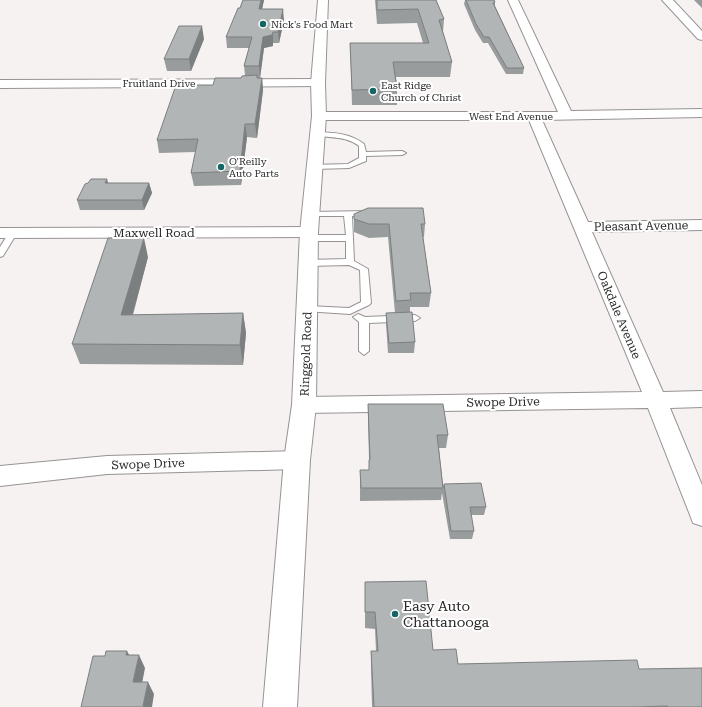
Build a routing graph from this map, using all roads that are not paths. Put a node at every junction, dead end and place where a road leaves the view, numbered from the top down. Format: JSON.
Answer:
{"nodes":[{"id":1,"x":323,"y":0,"type":"edge"},
{"id":2,"x":513,"y":0,"type":"edge"},
{"id":3,"x":667,"y":0,"type":"edge"},
{"id":4,"x":702,"y":37,"type":"edge"},
{"id":5,"x":318,"y":83,"type":"junction"},
{"id":6,"x":0,"y":84,"type":"edge"},
{"id":7,"x":702,"y":113,"type":"edge"},
{"id":8,"x":566,"y":115,"type":"junction"},
{"id":9,"x":534,"y":116,"type":"junction"},
{"id":10,"x":318,"y":125,"type":"junction"},
{"id":11,"x":402,"y":153,"type":"dead end"},
{"id":12,"x":362,"y":154,"type":"junction"},
{"id":13,"x":315,"y":167,"type":"junction"},
{"id":14,"x":379,"y":212,"type":"edge"},
{"id":15,"x":348,"y":213,"type":"junction"},
{"id":16,"x":702,"y":225,"type":"edge"},
{"id":17,"x":581,"y":227,"type":"junction"},
{"id":18,"x":309,"y":228,"type":"junction"},
{"id":19,"x":7,"y":233,"type":"edge"},
{"id":20,"x":350,"y":238,"type":"junction"},
{"id":21,"x":0,"y":254,"type":"edge"},
{"id":22,"x":350,"y":262,"type":"junction"},
{"id":23,"x":308,"y":263,"type":"junction"},
{"id":24,"x":308,"y":309,"type":"junction"},
{"id":25,"x":350,"y":311,"type":"junction"},
{"id":26,"x":415,"y":318,"type":"dead end"},
{"id":27,"x":364,"y":320,"type":"junction"},
{"id":28,"x":364,"y":351,"type":"dead end"},
{"id":29,"x":702,"y":399,"type":"edge"},
{"id":30,"x":656,"y":400,"type":"junction"},
{"id":31,"x":304,"y":405,"type":"junction"},
{"id":32,"x":297,"y":460,"type":"junction"},
{"id":33,"x":0,"y":476,"type":"edge"},
{"id":34,"x":702,"y":515,"type":"edge"},
{"id":35,"x":280,"y":707,"type":"edge"}],
"edges":[{"from":1,"to":5,"type":"main road","name":"Ringgold Road"},
{"from":2,"to":8,"type":"street"},
{"from":3,"to":4,"type":"street"},
{"from":5,"to":6,"type":"street","name":"Fruitland Drive"},
{"from":5,"to":10,"type":"main road","name":"Ringgold Road"},
{"from":7,"to":8,"type":"street","name":"West End Avenue"},
{"from":8,"to":9,"type":"street","name":"West End Avenue"},
{"from":9,"to":10,"type":"street","name":"West End Avenue"},
{"from":9,"to":17,"type":"street","name":"Oakdale Avenue"},
{"from":10,"to":12,"type":"lane"},
{"from":10,"to":13,"type":"main road","name":"Ringgold Road"},
{"from":11,"to":12,"type":"lane"},
{"from":12,"to":13,"type":"lane"},
{"from":13,"to":18,"type":"main road","name":"Ringgold Road"},
{"from":14,"to":15,"type":"lane"},
{"from":15,"to":18,"type":"lane"},
{"from":15,"to":20,"type":"lane"},
{"from":16,"to":17,"type":"street","name":"Pleasant Avenue"},
{"from":17,"to":30,"type":"street","name":"Oakdale Avenue"},
{"from":18,"to":19,"type":"street","name":"Maxwell Road"},
{"from":18,"to":20,"type":"lane"},
{"from":18,"to":23,"type":"main road","name":"Ringgold Road"},
{"from":19,"to":21,"type":"lane"},
{"from":20,"to":22,"type":"lane"},
{"from":22,"to":23,"type":"lane"},
{"from":22,"to":25,"type":"lane"},
{"from":23,"to":24,"type":"main road","name":"Ringgold Road"},
{"from":24,"to":25,"type":"lane"},
{"from":24,"to":31,"type":"main road","name":"Ringgold Road"},
{"from":25,"to":27,"type":"lane"},
{"from":26,"to":27,"type":"lane"},
{"from":27,"to":28,"type":"lane"},
{"from":29,"to":30,"type":"street","name":"Swope Drive"},
{"from":30,"to":31,"type":"street","name":"Swope Drive"},
{"from":30,"to":34,"type":"street","name":"Oakdale Avenue"},
{"from":31,"to":32,"type":"main road","name":"Ringgold Road"},
{"from":32,"to":33,"type":"street","name":"Swope Drive"},
{"from":32,"to":35,"type":"main road","name":"Ringgold Road"}]}
